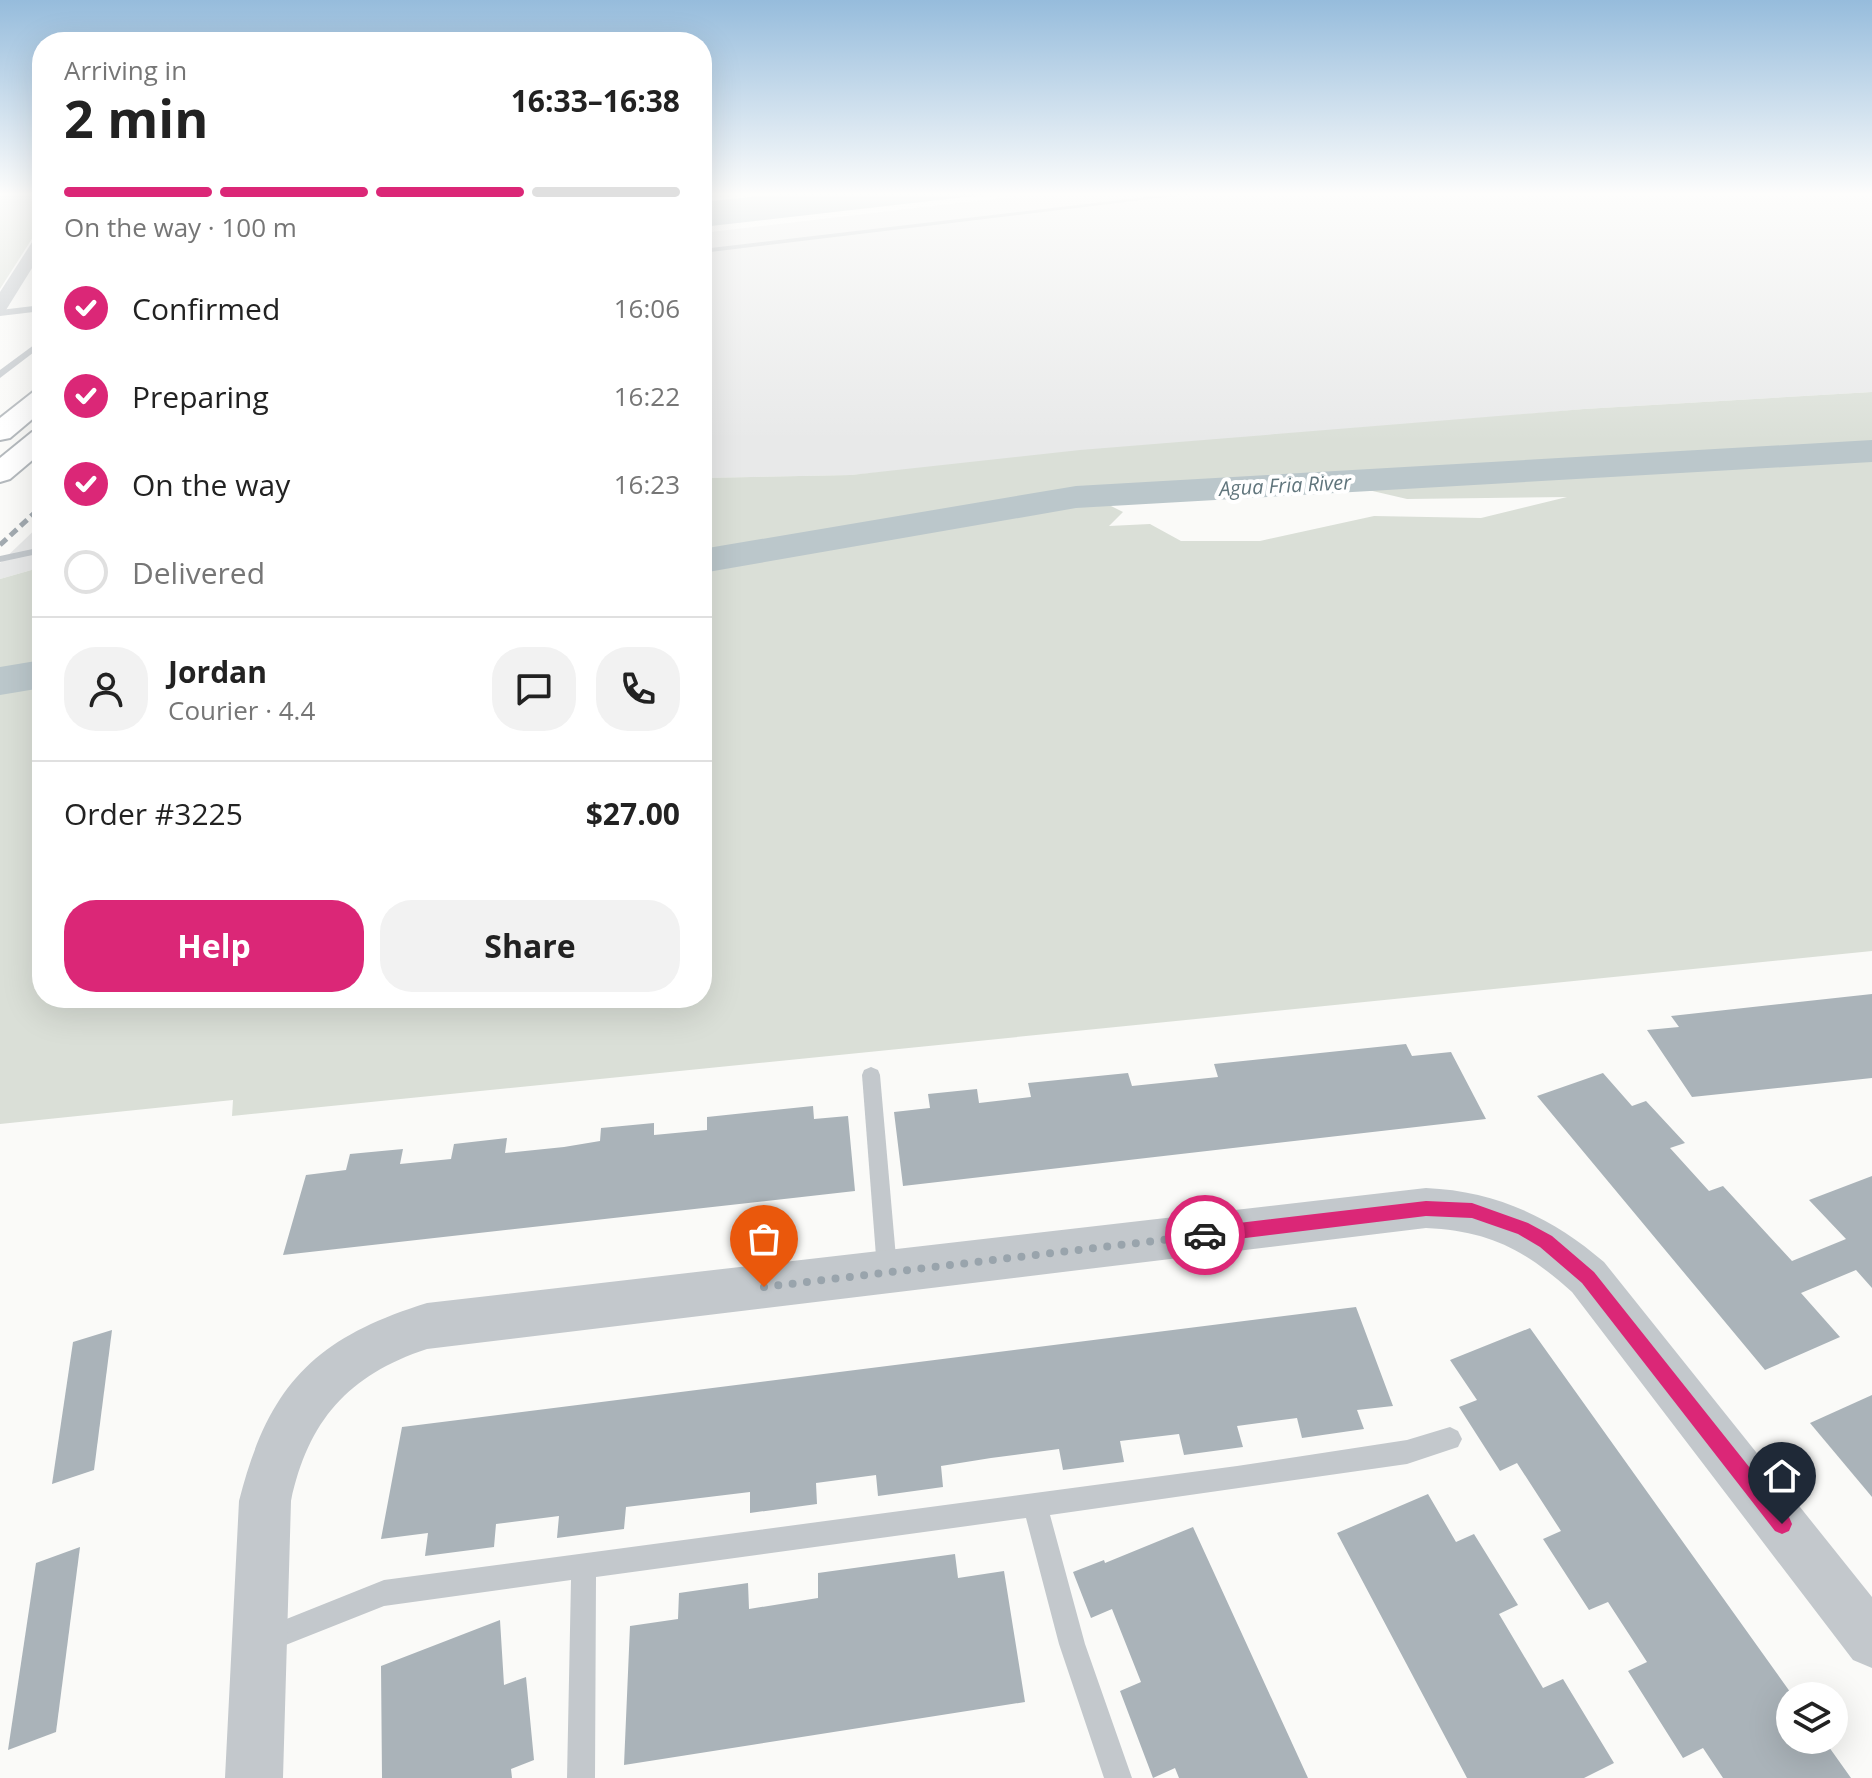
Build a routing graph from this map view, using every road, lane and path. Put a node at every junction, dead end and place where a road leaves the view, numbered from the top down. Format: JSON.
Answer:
{"nodes":[{"id":1,"x":19,"y":275,"type":"edge"},
{"id":2,"x":0,"y":306,"type":"edge"},
{"id":3,"x":32,"y":309,"type":"edge"},
{"id":4,"x":0,"y":313,"type":"edge"},
{"id":5,"x":32,"y":350,"type":"edge"},
{"id":6,"x":0,"y":375,"type":"edge"},
{"id":7,"x":32,"y":406,"type":"edge"},
{"id":8,"x":0,"y":432,"type":"edge"},
{"id":9,"x":32,"y":446,"type":"edge"},
{"id":10,"x":0,"y":473,"type":"edge"},
{"id":11,"x":32,"y":552,"type":"edge"},
{"id":12,"x":0,"y":559,"type":"edge"},
{"id":13,"x":871,"y":1075,"type":"dead end"},
{"id":14,"x":887,"y":1273,"type":"junction"},
{"id":15,"x":1450,"y":1439,"type":"dead end"},
{"id":16,"x":1036,"y":1507,"type":"junction"},
{"id":17,"x":584,"y":1568,"type":"junction"},
{"id":18,"x":1872,"y":1641,"type":"edge"},
{"id":19,"x":259,"y":1642,"type":"junction"},
{"id":20,"x":254,"y":1778,"type":"edge"},
{"id":21,"x":581,"y":1778,"type":"edge"},
{"id":22,"x":1118,"y":1778,"type":"edge"}],
"edges":[{"from":1,"to":2,"type":"street"},
{"from":3,"to":4,"type":"lane"},
{"from":5,"to":6,"type":"lane"},
{"from":7,"to":8,"type":"highway"},
{"from":9,"to":10,"type":"highway"},
{"from":11,"to":12,"type":"lane"},
{"from":13,"to":14,"type":"lane"},
{"from":14,"to":18,"type":"street"},
{"from":14,"to":19,"type":"street"},
{"from":15,"to":16,"type":"lane"},
{"from":16,"to":17,"type":"lane"},
{"from":16,"to":22,"type":"lane"},
{"from":17,"to":19,"type":"lane"},
{"from":17,"to":21,"type":"lane"},
{"from":19,"to":20,"type":"street"}]}
